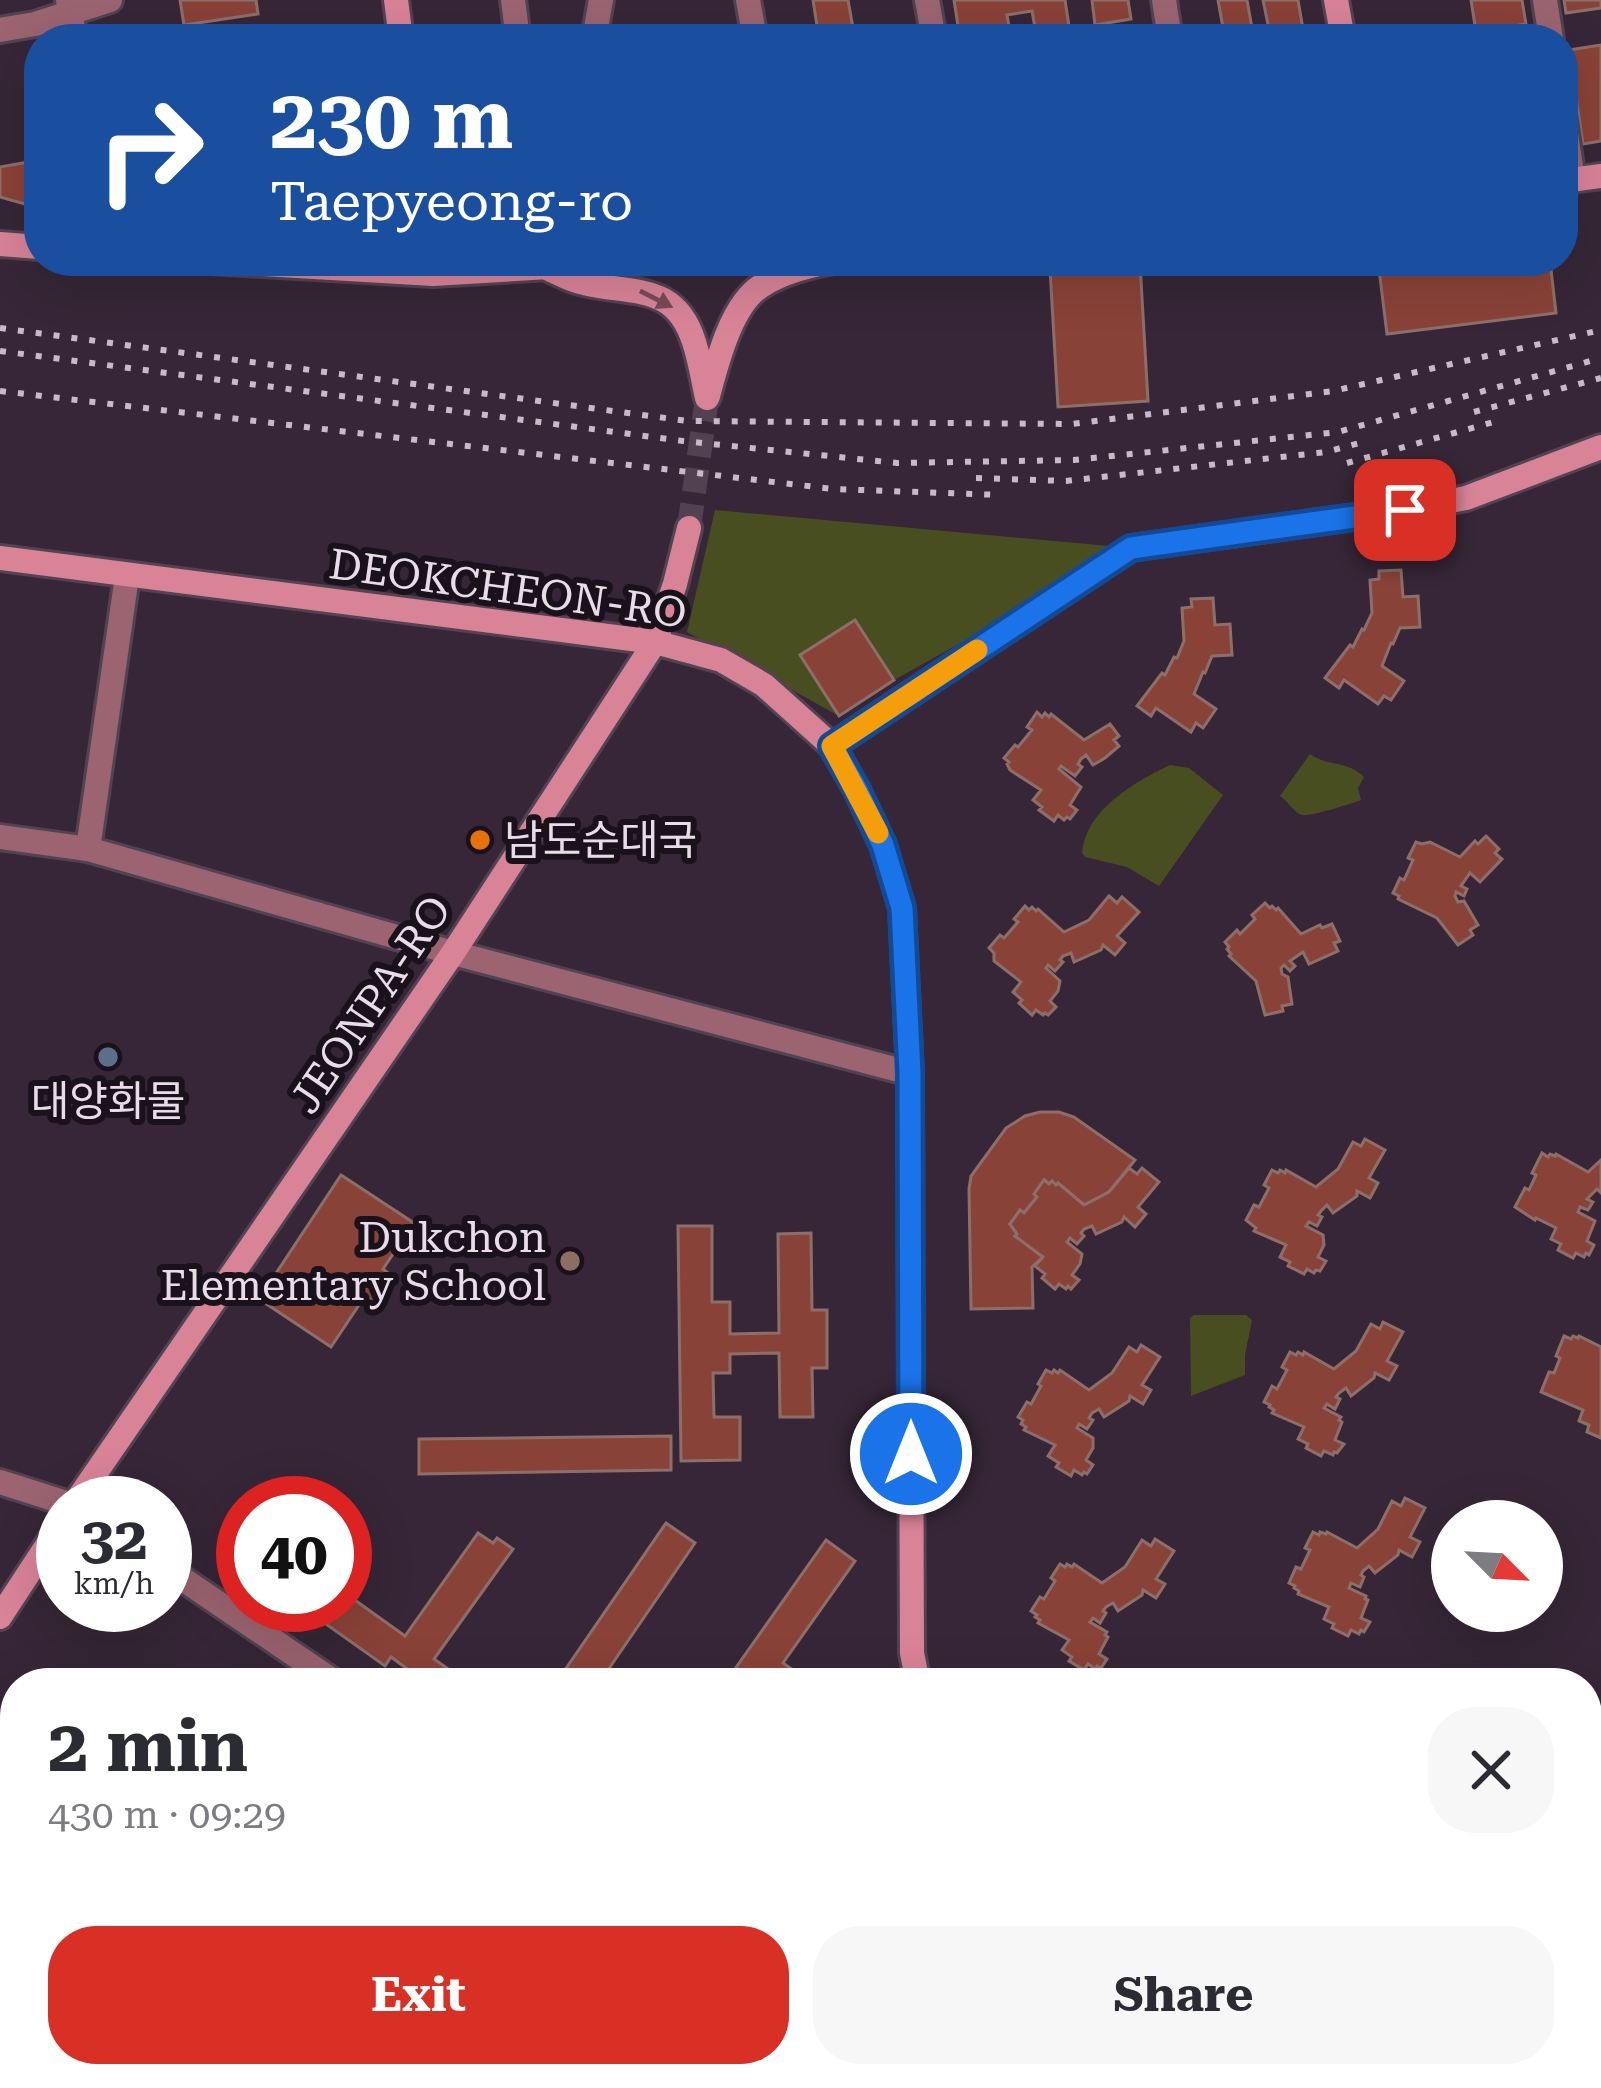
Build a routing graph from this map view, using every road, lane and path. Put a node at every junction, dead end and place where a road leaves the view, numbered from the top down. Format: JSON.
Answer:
{"nodes":[{"id":1,"x":110,"y":0,"type":"edge"},
{"id":2,"x":69,"y":6,"type":"edge"},
{"id":3,"x":35,"y":24,"type":"edge"},
{"id":4,"x":569,"y":276,"type":"edge"},
{"id":5,"x":782,"y":276,"type":"edge"},
{"id":6,"x":1601,"y":447,"type":"edge"},
{"id":7,"x":689,"y":528,"type":"tunnel mouth"},
{"id":8,"x":0,"y":558,"type":"edge"},
{"id":9,"x":127,"y":576,"type":"junction"},
{"id":10,"x":655,"y":642,"type":"junction"},
{"id":11,"x":832,"y":746,"type":"junction"},
{"id":12,"x":0,"y":837,"type":"edge"},
{"id":13,"x":88,"y":849,"type":"junction"},
{"id":14,"x":453,"y":953,"type":"junction"},
{"id":15,"x":910,"y":1073,"type":"junction"},
{"id":16,"x":94,"y":1476,"type":"edge"},
{"id":17,"x":0,"y":1482,"type":"edge"},
{"id":18,"x":36,"y":1494,"type":"edge"},
{"id":19,"x":36,"y":1563,"type":"edge"},
{"id":20,"x":192,"y":1586,"type":"edge"},
{"id":21,"x":0,"y":1618,"type":"edge"},
{"id":22,"x":314,"y":1668,"type":"edge"},
{"id":23,"x":915,"y":1668,"type":"edge"}],
"edges":[{"from":1,"to":2,"type":"street"},
{"from":2,"to":3,"type":"street"},
{"from":4,"to":5,"type":"street","one_way":true},
{"from":6,"to":11,"type":"street"},
{"from":7,"to":10,"type":"street","name":"JEONPA-RO"},
{"from":8,"to":9,"type":"street","name":"DEOKCHEON-RO"},
{"from":9,"to":10,"type":"street","name":"DEOKCHEON-RO"},
{"from":9,"to":13,"type":"street"},
{"from":10,"to":11,"type":"street","name":"DEOKCHEON-RO"},
{"from":10,"to":14,"type":"street","name":"JEONPA-RO"},
{"from":11,"to":15,"type":"street","name":"DEOKCHEON-RO"},
{"from":12,"to":13,"type":"street"},
{"from":13,"to":14,"type":"street"},
{"from":14,"to":15,"type":"street"},
{"from":14,"to":16,"type":"street","name":"JEONPA-RO"},
{"from":15,"to":23,"type":"street","name":"DEOKCHEON-RO"},
{"from":17,"to":18,"type":"street"},
{"from":19,"to":21,"type":"street"},
{"from":20,"to":22,"type":"street"}]}
